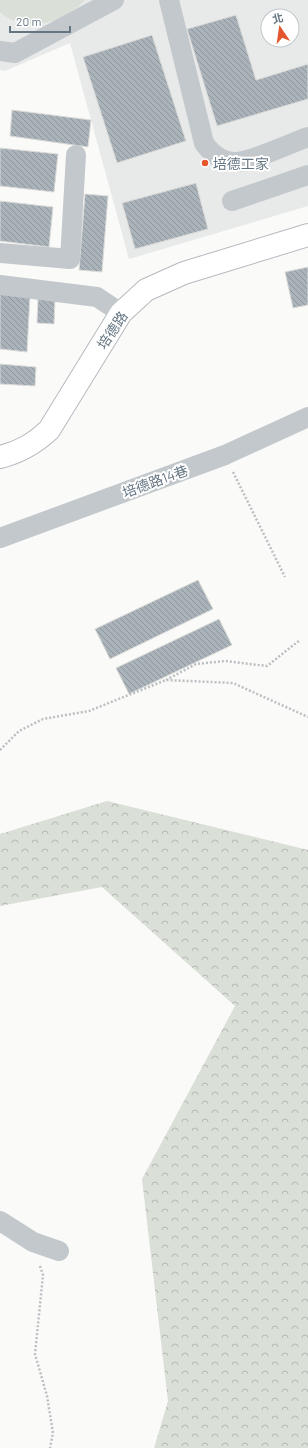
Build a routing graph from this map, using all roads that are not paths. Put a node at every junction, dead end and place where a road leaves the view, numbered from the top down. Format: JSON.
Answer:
{"nodes":[{"id":1,"x":114,"y":0,"type":"edge"},
{"id":2,"x":169,"y":0,"type":"edge"},
{"id":3,"x":0,"y":51,"type":"edge"},
{"id":4,"x":308,"y":137,"type":"edge"},
{"id":5,"x":76,"y":155,"type":"dead end"},
{"id":6,"x":308,"y":175,"type":"edge"},
{"id":7,"x":232,"y":201,"type":"dead end"},
{"id":8,"x":308,"y":235,"type":"edge"},
{"id":9,"x":0,"y":253,"type":"edge"},
{"id":10,"x":0,"y":285,"type":"edge"},
{"id":11,"x":121,"y":313,"type":"junction"},
{"id":12,"x":308,"y":417,"type":"edge"},
{"id":13,"x":0,"y":457,"type":"edge"},
{"id":14,"x":0,"y":538,"type":"edge"},
{"id":15,"x":0,"y":1220,"type":"edge"},
{"id":16,"x":59,"y":1251,"type":"dead end"}],
"edges":[{"from":1,"to":3,"type":"lane"},
{"from":2,"to":4,"type":"lane"},
{"from":5,"to":9,"type":"lane"},
{"from":6,"to":7,"type":"lane"},
{"from":8,"to":11,"type":"main road","name":"培德路"},
{"from":10,"to":11,"type":"lane"},
{"from":11,"to":13,"type":"main road","name":"培德路"},
{"from":12,"to":14,"type":"lane","name":"培德路14巷"},
{"from":15,"to":16,"type":"lane"}]}
